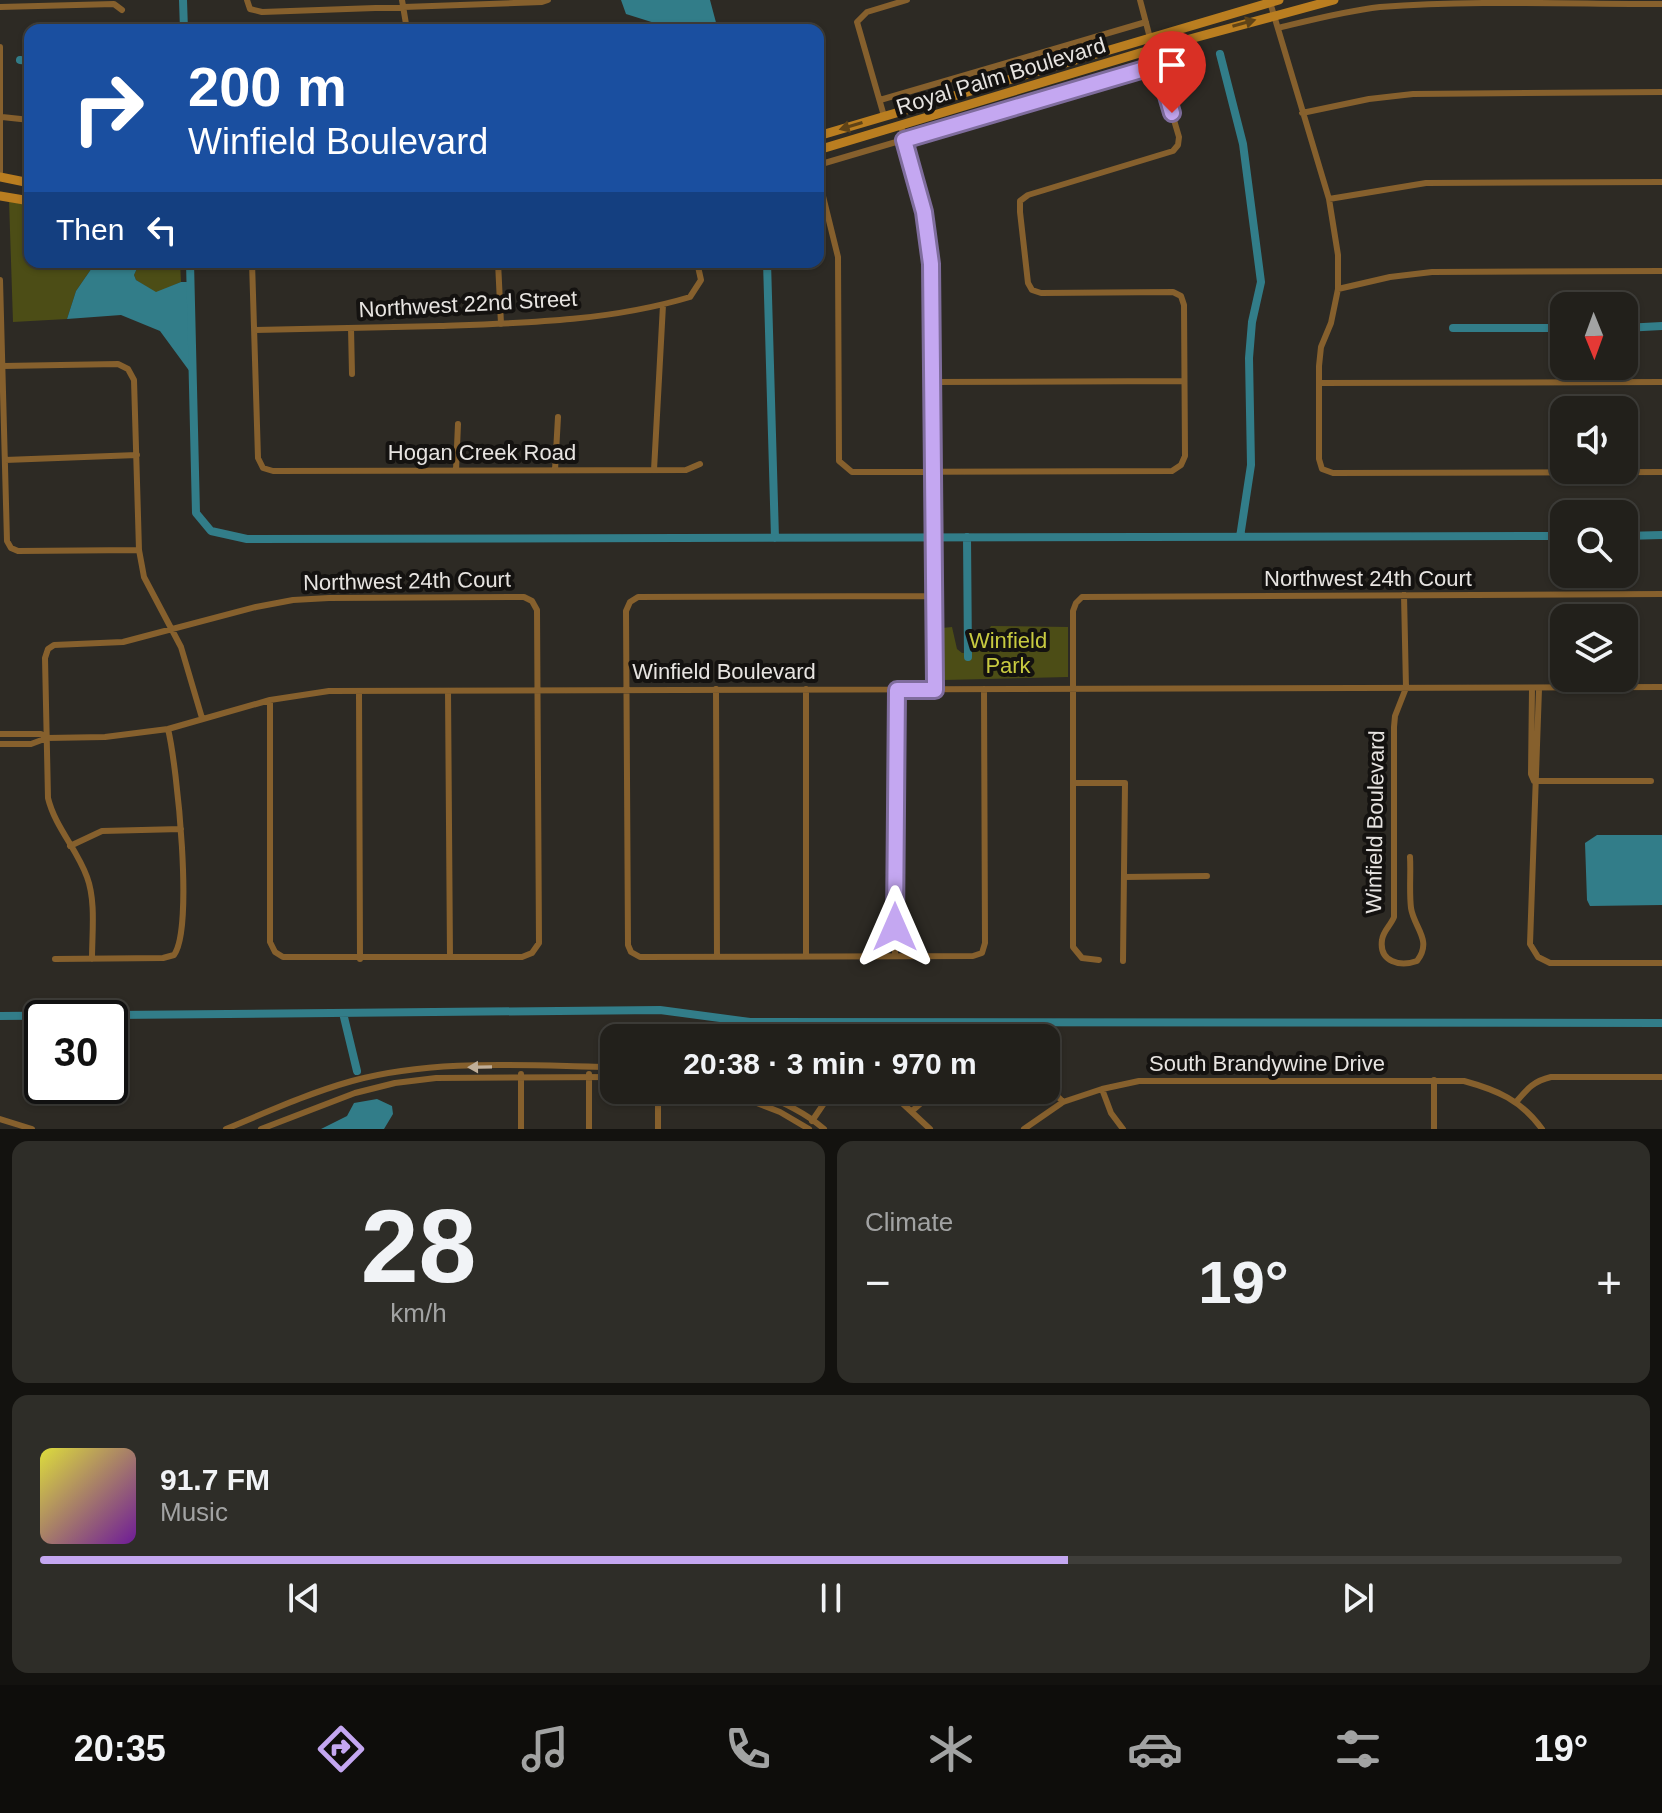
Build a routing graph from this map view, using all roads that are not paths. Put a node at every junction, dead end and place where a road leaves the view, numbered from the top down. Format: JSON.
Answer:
{"nodes":[{"id":1,"x":247,"y":0,"type":"edge"},
{"id":2,"x":548,"y":0,"type":"edge"},
{"id":3,"x":907,"y":0,"type":"edge"},
{"id":4,"x":1140,"y":0,"type":"edge"},
{"id":5,"x":1334,"y":0,"type":"edge"},
{"id":6,"x":1273,"y":1,"type":"edge"},
{"id":7,"x":403,"y":4,"type":"edge"},
{"id":8,"x":1662,"y":4,"type":"edge"},
{"id":9,"x":0,"y":7,"type":"edge"},
{"id":10,"x":122,"y":10,"type":"dead end"},
{"id":11,"x":1274,"y":15,"type":"junction"},
{"id":12,"x":1146,"y":22,"type":"junction"},
{"id":13,"x":406,"y":24,"type":"edge"},
{"id":14,"x":1278,"y":28,"type":"junction"},
{"id":15,"x":1150,"y":37,"type":"junction"},
{"id":16,"x":0,"y":47,"type":"edge"},
{"id":17,"x":1153,"y":49,"type":"junction"},
{"id":18,"x":1158,"y":65,"type":"junction"},
{"id":19,"x":1662,"y":92,"type":"edge"},
{"id":20,"x":880,"y":100,"type":"junction"},
{"id":21,"x":918,"y":106,"type":"junction"},
{"id":22,"x":1302,"y":113,"type":"junction"},
{"id":23,"x":884,"y":116,"type":"junction"},
{"id":24,"x":2,"y":117,"type":"junction"},
{"id":25,"x":24,"y":119,"type":"edge"},
{"id":26,"x":901,"y":126,"type":"junction"},
{"id":27,"x":824,"y":134,"type":"edge"},
{"id":28,"x":873,"y":134,"type":"junction"},
{"id":29,"x":904,"y":140,"type":"junction"},
{"id":30,"x":824,"y":148,"type":"edge"},
{"id":31,"x":824,"y":163,"type":"edge"},
{"id":32,"x":0,"y":175,"type":"edge"},
{"id":33,"x":24,"y":181,"type":"edge"},
{"id":34,"x":1662,"y":182,"type":"edge"},
{"id":35,"x":0,"y":196,"type":"edge"},
{"id":36,"x":1329,"y":199,"type":"junction"},
{"id":37,"x":24,"y":200,"type":"edge"},
{"id":38,"x":824,"y":200,"type":"edge"},
{"id":39,"x":252,"y":268,"type":"edge"},
{"id":40,"x":498,"y":268,"type":"edge"},
{"id":41,"x":698,"y":268,"type":"edge"},
{"id":42,"x":1662,"y":271,"type":"edge"},
{"id":43,"x":0,"y":280,"type":"edge"},
{"id":44,"x":1338,"y":289,"type":"junction"},
{"id":45,"x":663,"y":305,"type":"junction"},
{"id":46,"x":501,"y":324,"type":"junction"},
{"id":47,"x":351,"y":328,"type":"junction"},
{"id":48,"x":255,"y":330,"type":"junction"},
{"id":49,"x":3,"y":366,"type":"junction"},
{"id":50,"x":352,"y":374,"type":"dead end"},
{"id":51,"x":1184,"y":381,"type":"junction"},
{"id":52,"x":932,"y":382,"type":"junction"},
{"id":53,"x":1662,"y":382,"type":"edge"},
{"id":54,"x":1319,"y":383,"type":"junction"},
{"id":55,"x":558,"y":417,"type":"dead end"},
{"id":56,"x":458,"y":424,"type":"dead end"},
{"id":57,"x":137,"y":455,"type":"junction"},
{"id":58,"x":5,"y":460,"type":"junction"},
{"id":59,"x":700,"y":464,"type":"dead end"},
{"id":60,"x":456,"y":470,"type":"junction"},
{"id":61,"x":555,"y":470,"type":"junction"},
{"id":62,"x":654,"y":470,"type":"junction"},
{"id":63,"x":933,"y":471,"type":"junction"},
{"id":64,"x":1662,"y":472,"type":"edge"},
{"id":65,"x":139,"y":550,"type":"junction"},
{"id":66,"x":1662,"y":594,"type":"edge"},
{"id":67,"x":1404,"y":595,"type":"junction"},
{"id":68,"x":935,"y":596,"type":"junction"},
{"id":69,"x":173,"y":628,"type":"junction"},
{"id":70,"x":1662,"y":687,"type":"edge"},
{"id":71,"x":1073,"y":688,"type":"junction"},
{"id":72,"x":1406,"y":688,"type":"junction"},
{"id":73,"x":627,"y":689,"type":"junction"},
{"id":74,"x":716,"y":689,"type":"junction"},
{"id":75,"x":806,"y":689,"type":"junction"},
{"id":76,"x":984,"y":689,"type":"junction"},
{"id":77,"x":1536,"y":689,"type":"junction"},
{"id":78,"x":538,"y":690,"type":"junction"},
{"id":79,"x":897,"y":690,"type":"junction"},
{"id":80,"x":935,"y":690,"type":"junction"},
{"id":81,"x":359,"y":691,"type":"junction"},
{"id":82,"x":448,"y":691,"type":"junction"},
{"id":83,"x":270,"y":700,"type":"junction"},
{"id":84,"x":202,"y":718,"type":"junction"},
{"id":85,"x":168,"y":729,"type":"junction"},
{"id":86,"x":0,"y":734,"type":"edge"},
{"id":87,"x":47,"y":738,"type":"junction"},
{"id":88,"x":0,"y":744,"type":"edge"},
{"id":89,"x":1534,"y":781,"type":"junction"},
{"id":90,"x":1651,"y":781,"type":"dead end"},
{"id":91,"x":1074,"y":783,"type":"junction"},
{"id":92,"x":181,"y":829,"type":"junction"},
{"id":93,"x":70,"y":846,"type":"junction"},
{"id":94,"x":1410,"y":857,"type":"dead end"},
{"id":95,"x":1207,"y":876,"type":"dead end"},
{"id":96,"x":1124,"y":877,"type":"junction"},
{"id":97,"x":895,"y":955,"type":"junction"},
{"id":98,"x":806,"y":956,"type":"junction"},
{"id":99,"x":450,"y":957,"type":"junction"},
{"id":100,"x":717,"y":957,"type":"junction"},
{"id":101,"x":55,"y":959,"type":"dead end"},
{"id":102,"x":92,"y":959,"type":"junction"},
{"id":103,"x":360,"y":959,"type":"junction"},
{"id":104,"x":1099,"y":960,"type":"dead end"},
{"id":105,"x":1123,"y":961,"type":"dead end"},
{"id":106,"x":1662,"y":963,"type":"edge"},
{"id":107,"x":521,"y":1067,"type":"junction"},
{"id":108,"x":589,"y":1067,"type":"junction"},
{"id":109,"x":600,"y":1067,"type":"edge"},
{"id":110,"x":589,"y":1077,"type":"junction"},
{"id":111,"x":600,"y":1077,"type":"edge"},
{"id":112,"x":1662,"y":1077,"type":"edge"},
{"id":113,"x":521,"y":1078,"type":"junction"},
{"id":114,"x":1434,"y":1080,"type":"junction"},
{"id":115,"x":351,"y":1081,"type":"junction"},
{"id":116,"x":1102,"y":1089,"type":"junction"},
{"id":117,"x":355,"y":1093,"type":"junction"},
{"id":118,"x":305,"y":1097,"type":"junction"},
{"id":119,"x":1060,"y":1099,"type":"edge"},
{"id":120,"x":1517,"y":1101,"type":"junction"},
{"id":121,"x":1063,"y":1102,"type":"junction"},
{"id":122,"x":658,"y":1104,"type":"edge"},
{"id":123,"x":760,"y":1104,"type":"edge"},
{"id":124,"x":782,"y":1104,"type":"edge"},
{"id":125,"x":823,"y":1104,"type":"edge"},
{"id":126,"x":904,"y":1104,"type":"edge"},
{"id":127,"x":920,"y":1104,"type":"edge"},
{"id":128,"x":309,"y":1110,"type":"junction"},
{"id":129,"x":912,"y":1111,"type":"junction"},
{"id":130,"x":0,"y":1119,"type":"edge"},
{"id":131,"x":813,"y":1119,"type":"junction"},
{"id":132,"x":246,"y":1121,"type":"junction"},
{"id":133,"x":808,"y":1128,"type":"edge"},
{"id":134,"x":32,"y":1129,"type":"edge"},
{"id":135,"x":226,"y":1129,"type":"edge"},
{"id":136,"x":249,"y":1129,"type":"edge"},
{"id":137,"x":261,"y":1129,"type":"edge"},
{"id":138,"x":521,"y":1129,"type":"edge"},
{"id":139,"x":589,"y":1129,"type":"edge"},
{"id":140,"x":658,"y":1129,"type":"edge"},
{"id":141,"x":824,"y":1129,"type":"edge"},
{"id":142,"x":930,"y":1129,"type":"edge"},
{"id":143,"x":1025,"y":1129,"type":"edge"},
{"id":144,"x":1123,"y":1129,"type":"edge"},
{"id":145,"x":1434,"y":1129,"type":"edge"},
{"id":146,"x":1542,"y":1129,"type":"edge"}],
"edges":[{"from":1,"to":7,"type":"street"},
{"from":2,"to":7,"type":"street"},
{"from":3,"to":20,"type":"street"},
{"from":4,"to":12,"type":"street"},
{"from":5,"to":11,"type":"main road","name":"Royal Palm Boulevard"},
{"from":6,"to":11,"type":"street"},
{"from":6,"to":15,"type":"main road","name":"Royal Palm Boulevard"},
{"from":7,"to":13,"type":"street"},
{"from":8,"to":14,"type":"street"},
{"from":9,"to":10,"type":"street"},
{"from":11,"to":14,"type":"street"},
{"from":17,"to":11,"type":"main road","name":"Royal Palm Boulevard","one_way":true},
{"from":12,"to":15,"type":"street"},
{"from":12,"to":20,"type":"street"},
{"from":14,"to":22,"type":"street"},
{"from":15,"to":17,"type":"street"},
{"from":15,"to":21,"type":"main road","name":"Royal Palm Boulevard"},
{"from":16,"to":24,"type":"street"},
{"from":17,"to":18,"type":"street"},
{"from":17,"to":26,"type":"main road","name":"Royal Palm Boulevard"},
{"from":18,"to":29,"type":"street"},
{"from":18,"to":51,"type":"street"},
{"from":19,"to":22,"type":"street"},
{"from":20,"to":23,"type":"street"},
{"from":21,"to":23,"type":"main road","name":"Royal Palm Boulevard"},
{"from":21,"to":26,"type":"main road"},
{"from":22,"to":36,"type":"street"},
{"from":23,"to":27,"type":"main road","name":"Royal Palm Boulevard","one_way":true},
{"from":23,"to":28,"type":"main road"},
{"from":24,"to":25,"type":"street"},
{"from":24,"to":32,"type":"street"},
{"from":26,"to":28,"type":"main road","name":"Royal Palm Boulevard"},
{"from":26,"to":29,"type":"street"},
{"from":28,"to":30,"type":"main road","name":"Royal Palm Boulevard"},
{"from":29,"to":31,"type":"street"},
{"from":29,"to":52,"type":"street"},
{"from":32,"to":33,"type":"main road"},
{"from":34,"to":36,"type":"street"},
{"from":35,"to":37,"type":"main road"},
{"from":36,"to":44,"type":"street"},
{"from":38,"to":63,"type":"street"},
{"from":39,"to":48,"type":"street"},
{"from":40,"to":46,"type":"street"},
{"from":41,"to":45,"type":"street","name":"Northwest 22nd Street"},
{"from":42,"to":44,"type":"street"},
{"from":43,"to":49,"type":"street"},
{"from":44,"to":54,"type":"street"},
{"from":45,"to":46,"type":"street","name":"Northwest 22nd Street"},
{"from":45,"to":62,"type":"street"},
{"from":46,"to":47,"type":"street","name":"Northwest 22nd Street"},
{"from":47,"to":48,"type":"street","name":"Northwest 22nd Street"},
{"from":47,"to":50,"type":"street"},
{"from":48,"to":60,"type":"street","name":"Hogan Creek Road"},
{"from":49,"to":57,"type":"street"},
{"from":49,"to":58,"type":"street"},
{"from":51,"to":52,"type":"street"},
{"from":51,"to":63,"type":"street"},
{"from":52,"to":63,"type":"street"},
{"from":53,"to":54,"type":"street"},
{"from":54,"to":64,"type":"street"},
{"from":55,"to":61,"type":"street"},
{"from":56,"to":60,"type":"street"},
{"from":57,"to":58,"type":"street"},
{"from":57,"to":65,"type":"street"},
{"from":58,"to":65,"type":"street"},
{"from":59,"to":62,"type":"street","name":"Hogan Creek Road"},
{"from":60,"to":61,"type":"street","name":"Hogan Creek Road"},
{"from":61,"to":62,"type":"street","name":"Hogan Creek Road"},
{"from":63,"to":68,"type":"street"},
{"from":65,"to":69,"type":"street"},
{"from":66,"to":67,"type":"street","name":"Northwest 24th Court"},
{"from":67,"to":71,"type":"street","name":"Northwest 24th Court"},
{"from":67,"to":72,"type":"street"},
{"from":68,"to":73,"type":"street"},
{"from":68,"to":80,"type":"street"},
{"from":69,"to":78,"type":"street","name":"Northwest 24th Court"},
{"from":69,"to":84,"type":"street"},
{"from":69,"to":87,"type":"street","name":"Northwest 24th Court"},
{"from":70,"to":77,"type":"street","name":"Winfield Boulevard"},
{"from":71,"to":72,"type":"street","name":"Winfield Boulevard"},
{"from":71,"to":76,"type":"street","name":"Winfield Boulevard"},
{"from":71,"to":91,"type":"street"},
{"from":72,"to":77,"type":"street","name":"Winfield Boulevard"},
{"from":72,"to":94,"type":"street","name":"Winfield Boulevard"},
{"from":73,"to":74,"type":"street","name":"Winfield Boulevard"},
{"from":73,"to":78,"type":"street","name":"Winfield Boulevard"},
{"from":73,"to":100,"type":"street"},
{"from":74,"to":75,"type":"street","name":"Winfield Boulevard"},
{"from":74,"to":100,"type":"street"},
{"from":75,"to":79,"type":"street","name":"Winfield Boulevard"},
{"from":75,"to":98,"type":"street"},
{"from":76,"to":80,"type":"street","name":"Winfield Boulevard"},
{"from":76,"to":97,"type":"street"},
{"from":77,"to":89,"type":"street"},
{"from":78,"to":82,"type":"street","name":"Winfield Boulevard"},
{"from":78,"to":99,"type":"street"},
{"from":79,"to":80,"type":"street","name":"Winfield Boulevard"},
{"from":79,"to":97,"type":"street"},
{"from":81,"to":82,"type":"street","name":"Winfield Boulevard"},
{"from":81,"to":83,"type":"street","name":"Winfield Boulevard"},
{"from":81,"to":103,"type":"street"},
{"from":82,"to":99,"type":"street"},
{"from":83,"to":84,"type":"street","name":"Winfield Boulevard"},
{"from":83,"to":103,"type":"street"},
{"from":84,"to":85,"type":"street","name":"Winfield Boulevard"},
{"from":85,"to":87,"type":"street","name":"Winfield Boulevard"},
{"from":85,"to":92,"type":"street"},
{"from":86,"to":87,"type":"street","name":"Winfield Boulevard"},
{"from":87,"to":88,"type":"street","name":"Winfield Boulevard"},
{"from":87,"to":93,"type":"street"},
{"from":89,"to":90,"type":"street"},
{"from":89,"to":106,"type":"street"},
{"from":91,"to":96,"type":"street"},
{"from":91,"to":104,"type":"street"},
{"from":92,"to":93,"type":"street"},
{"from":92,"to":102,"type":"street"},
{"from":93,"to":102,"type":"street"},
{"from":95,"to":96,"type":"street"},
{"from":96,"to":105,"type":"street"},
{"from":97,"to":98,"type":"street"},
{"from":98,"to":100,"type":"street"},
{"from":99,"to":103,"type":"street"},
{"from":101,"to":102,"type":"street"},
{"from":107,"to":108,"type":"street"},
{"from":107,"to":113,"type":"street"},
{"from":107,"to":115,"type":"street","one_way":true},
{"from":108,"to":109,"type":"street"},
{"from":108,"to":110,"type":"street"},
{"from":110,"to":111,"type":"street"},
{"from":110,"to":113,"type":"street"},
{"from":110,"to":139,"type":"street"},
{"from":112,"to":120,"type":"street"},
{"from":113,"to":117,"type":"street"},
{"from":113,"to":138,"type":"street"},
{"from":114,"to":116,"type":"street","name":"South Brandywine Drive"},
{"from":114,"to":120,"type":"street","name":"South Brandywine Drive"},
{"from":114,"to":145,"type":"street"},
{"from":115,"to":117,"type":"street"},
{"from":115,"to":118,"type":"street"},
{"from":116,"to":121,"type":"street","name":"South Brandywine Drive"},
{"from":116,"to":144,"type":"street"},
{"from":117,"to":128,"type":"street"},
{"from":118,"to":128,"type":"street"},
{"from":118,"to":132,"type":"street"},
{"from":119,"to":121,"type":"street"},
{"from":120,"to":146,"type":"street"},
{"from":121,"to":143,"type":"street","name":"South Brandywine Drive"},
{"from":122,"to":140,"type":"street"},
{"from":123,"to":133,"type":"street"},
{"from":124,"to":131,"type":"street"},
{"from":125,"to":131,"type":"street"},
{"from":126,"to":129,"type":"street"},
{"from":127,"to":129,"type":"street"},
{"from":128,"to":137,"type":"street"},
{"from":129,"to":142,"type":"street"},
{"from":130,"to":134,"type":"street"},
{"from":131,"to":133,"type":"street"},
{"from":131,"to":141,"type":"street"},
{"from":132,"to":135,"type":"street"},
{"from":132,"to":136,"type":"street"}]}
